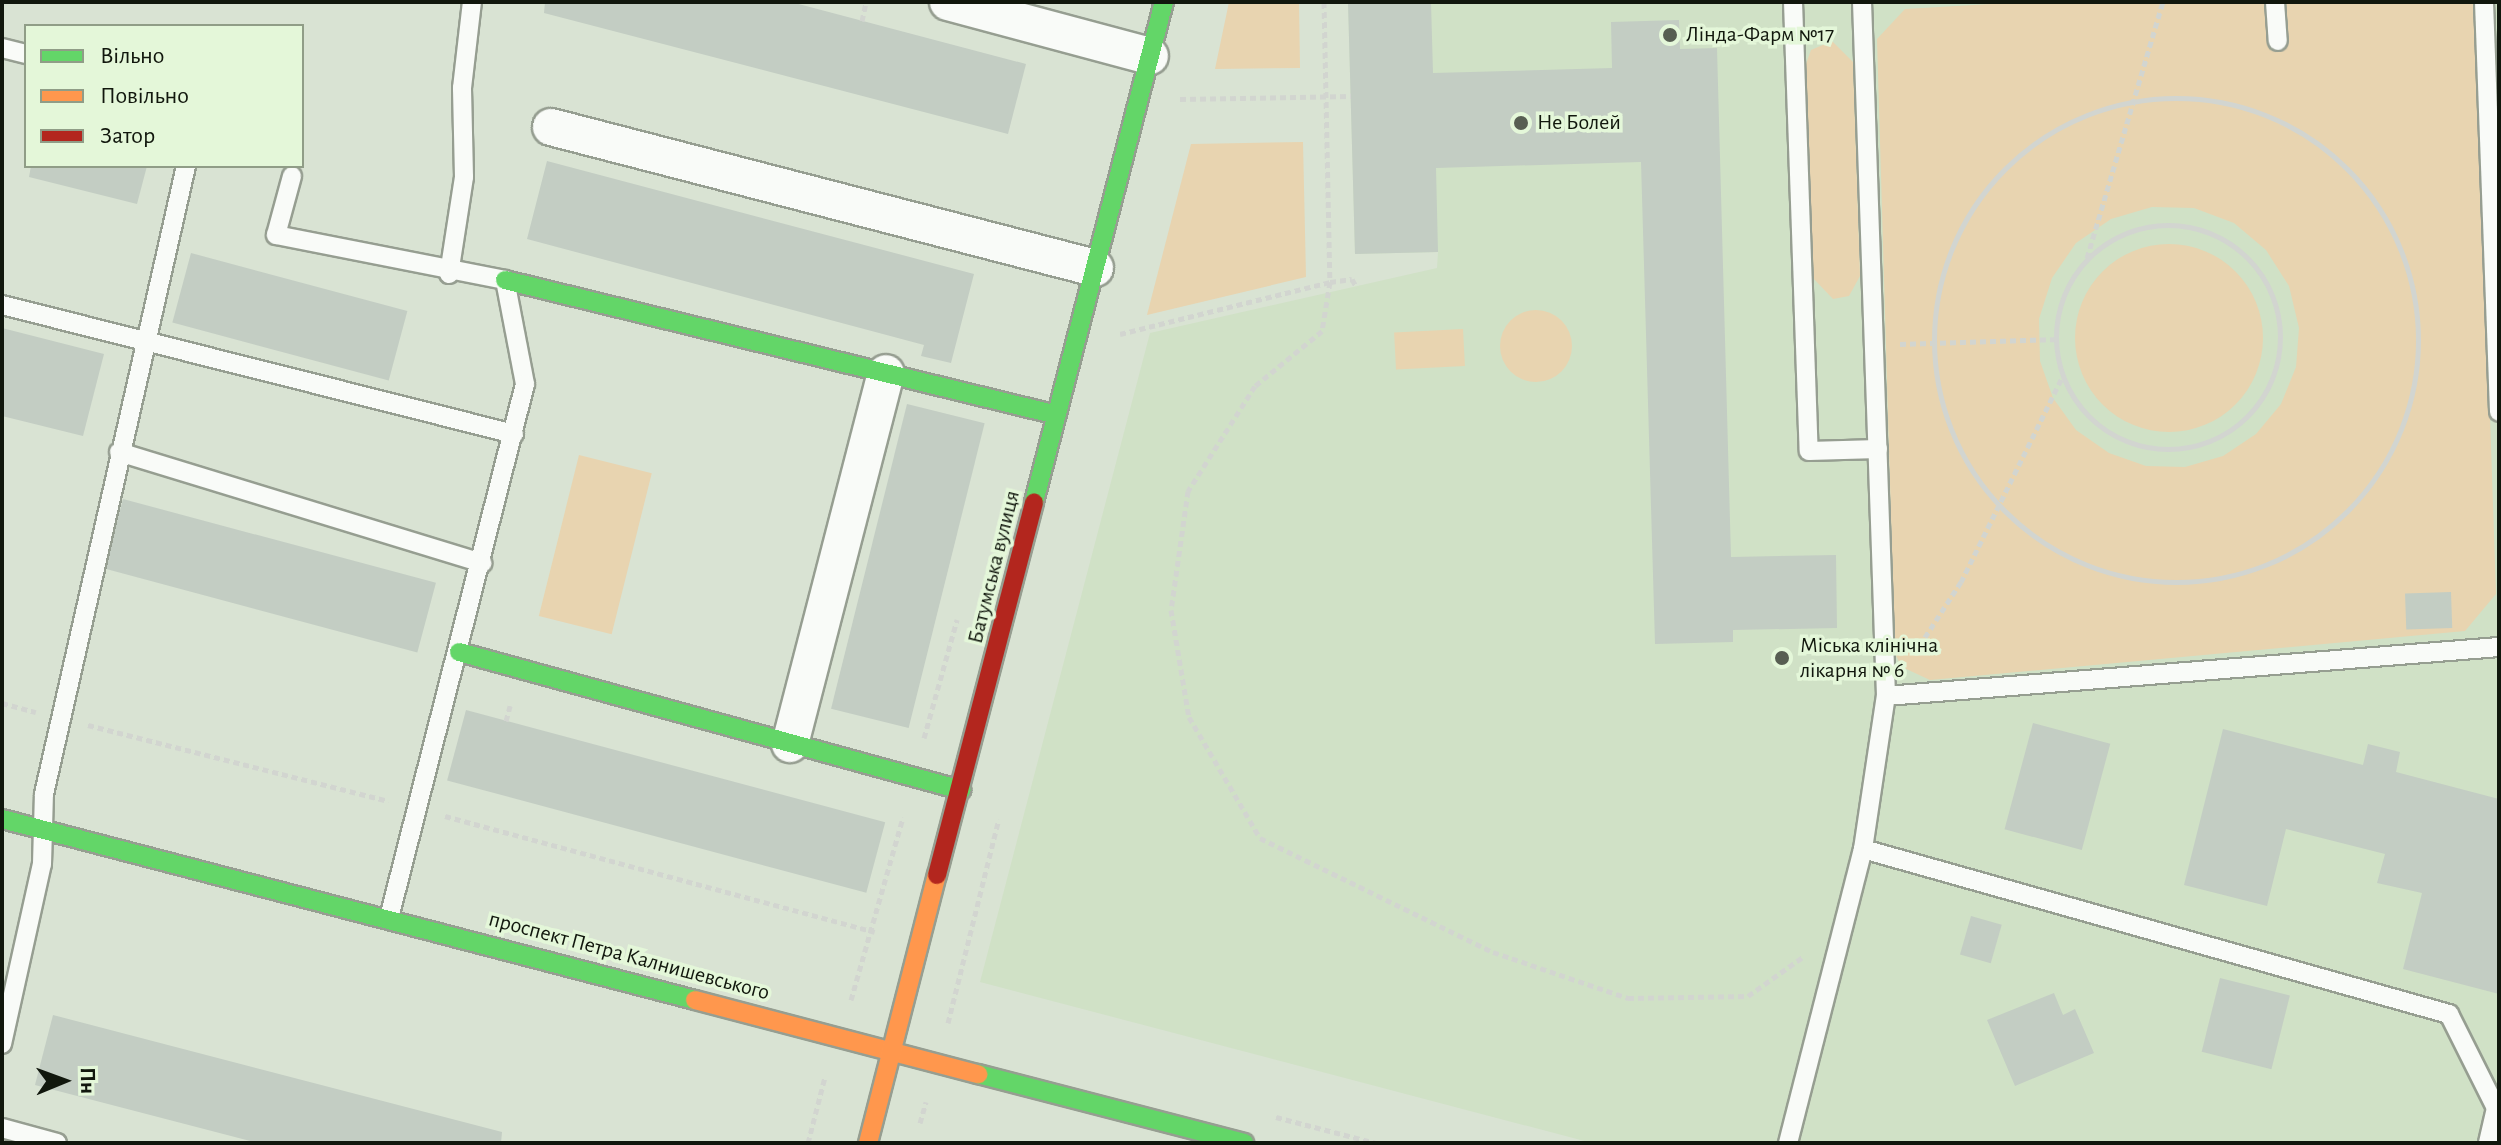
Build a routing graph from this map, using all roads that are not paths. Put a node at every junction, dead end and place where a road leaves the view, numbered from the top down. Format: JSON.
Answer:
{"nodes":[{"id":1,"x":472,"y":2,"type":"edge"},
{"id":2,"x":948,"y":2,"type":"edge"},
{"id":3,"x":1164,"y":2,"type":"edge"},
{"id":4,"x":1793,"y":2,"type":"edge"},
{"id":5,"x":1862,"y":2,"type":"edge"},
{"id":6,"x":2275,"y":2,"type":"edge"},
{"id":7,"x":2484,"y":2,"type":"edge"},
{"id":8,"x":2278,"y":41,"type":"dead end"},
{"id":9,"x":2,"y":48,"type":"edge"},
{"id":10,"x":24,"y":54,"type":"edge"},
{"id":11,"x":1150,"y":56,"type":"junction"},
{"id":12,"x":551,"y":127,"type":"dead end"},
{"id":13,"x":186,"y":168,"type":"edge"},
{"id":14,"x":292,"y":176,"type":"dead end"},
{"id":15,"x":1095,"y":268,"type":"junction"},
{"id":16,"x":449,"y":274,"type":"junction"},
{"id":17,"x":505,"y":280,"type":"junction"},
{"id":18,"x":2,"y":305,"type":"edge"},
{"id":19,"x":143,"y":340,"type":"junction"},
{"id":20,"x":886,"y":373,"type":"junction"},
{"id":21,"x":2499,"y":412,"type":"edge"},
{"id":22,"x":1057,"y":415,"type":"junction"},
{"id":23,"x":514,"y":434,"type":"junction"},
{"id":24,"x":1878,"y":449,"type":"junction"},
{"id":25,"x":119,"y":452,"type":"junction"},
{"id":26,"x":482,"y":563,"type":"junction"},
{"id":27,"x":2499,"y":647,"type":"edge"},
{"id":28,"x":459,"y":652,"type":"junction"},
{"id":29,"x":1886,"y":696,"type":"junction"},
{"id":30,"x":790,"y":744,"type":"junction"},
{"id":31,"x":961,"y":790,"type":"junction"},
{"id":32,"x":2,"y":819,"type":"edge"},
{"id":33,"x":42,"y":830,"type":"junction"},
{"id":34,"x":1863,"y":849,"type":"junction"},
{"id":35,"x":389,"y":918,"type":"junction"},
{"id":36,"x":2,"y":1044,"type":"edge"},
{"id":37,"x":893,"y":1050,"type":"junction"},
{"id":38,"x":2,"y":1128,"type":"edge"},
{"id":39,"x":57,"y":1143,"type":"edge"},
{"id":40,"x":868,"y":1143,"type":"edge"},
{"id":41,"x":1244,"y":1143,"type":"edge"},
{"id":42,"x":1788,"y":1143,"type":"edge"},
{"id":43,"x":2488,"y":1143,"type":"edge"}],
"edges":[{"from":1,"to":16,"type":"lane"},
{"from":2,"to":11,"type":"street"},
{"from":3,"to":11,"type":"street","name":"Батумська вулиця"},
{"from":4,"to":24,"type":"lane"},
{"from":5,"to":24,"type":"lane"},
{"from":6,"to":8,"type":"lane"},
{"from":7,"to":21,"type":"lane"},
{"from":9,"to":10,"type":"lane"},
{"from":11,"to":15,"type":"street","name":"Батумська вулиця"},
{"from":12,"to":15,"type":"street"},
{"from":13,"to":19,"type":"lane"},
{"from":14,"to":16,"type":"lane"},
{"from":15,"to":22,"type":"street","name":"Батумська вулиця"},
{"from":16,"to":17,"type":"lane"},
{"from":17,"to":20,"type":"street"},
{"from":17,"to":23,"type":"lane"},
{"from":18,"to":19,"type":"lane"},
{"from":19,"to":23,"type":"lane"},
{"from":19,"to":25,"type":"lane"},
{"from":20,"to":22,"type":"street"},
{"from":20,"to":30,"type":"street"},
{"from":22,"to":31,"type":"street","name":"Батумська вулиця"},
{"from":23,"to":26,"type":"lane"},
{"from":24,"to":29,"type":"lane"},
{"from":25,"to":26,"type":"lane"},
{"from":25,"to":33,"type":"lane"},
{"from":26,"to":28,"type":"lane"},
{"from":27,"to":29,"type":"lane"},
{"from":28,"to":30,"type":"street"},
{"from":28,"to":35,"type":"lane"},
{"from":29,"to":34,"type":"lane"},
{"from":30,"to":31,"type":"street"},
{"from":31,"to":37,"type":"street","name":"Батумська вулиця"},
{"from":32,"to":33,"type":"street","name":"проспект Петра Калнишевського"},
{"from":33,"to":35,"type":"street","name":"проспект Петра Калнишевського"},
{"from":33,"to":36,"type":"lane"},
{"from":34,"to":42,"type":"lane"},
{"from":34,"to":43,"type":"lane"},
{"from":35,"to":37,"type":"street","name":"проспект Петра Калнишевського"},
{"from":37,"to":40,"type":"street","name":"Батумська вулиця"},
{"from":37,"to":41,"type":"street","name":"проспект Петра Калнишевського"},
{"from":38,"to":39,"type":"lane"}]}
